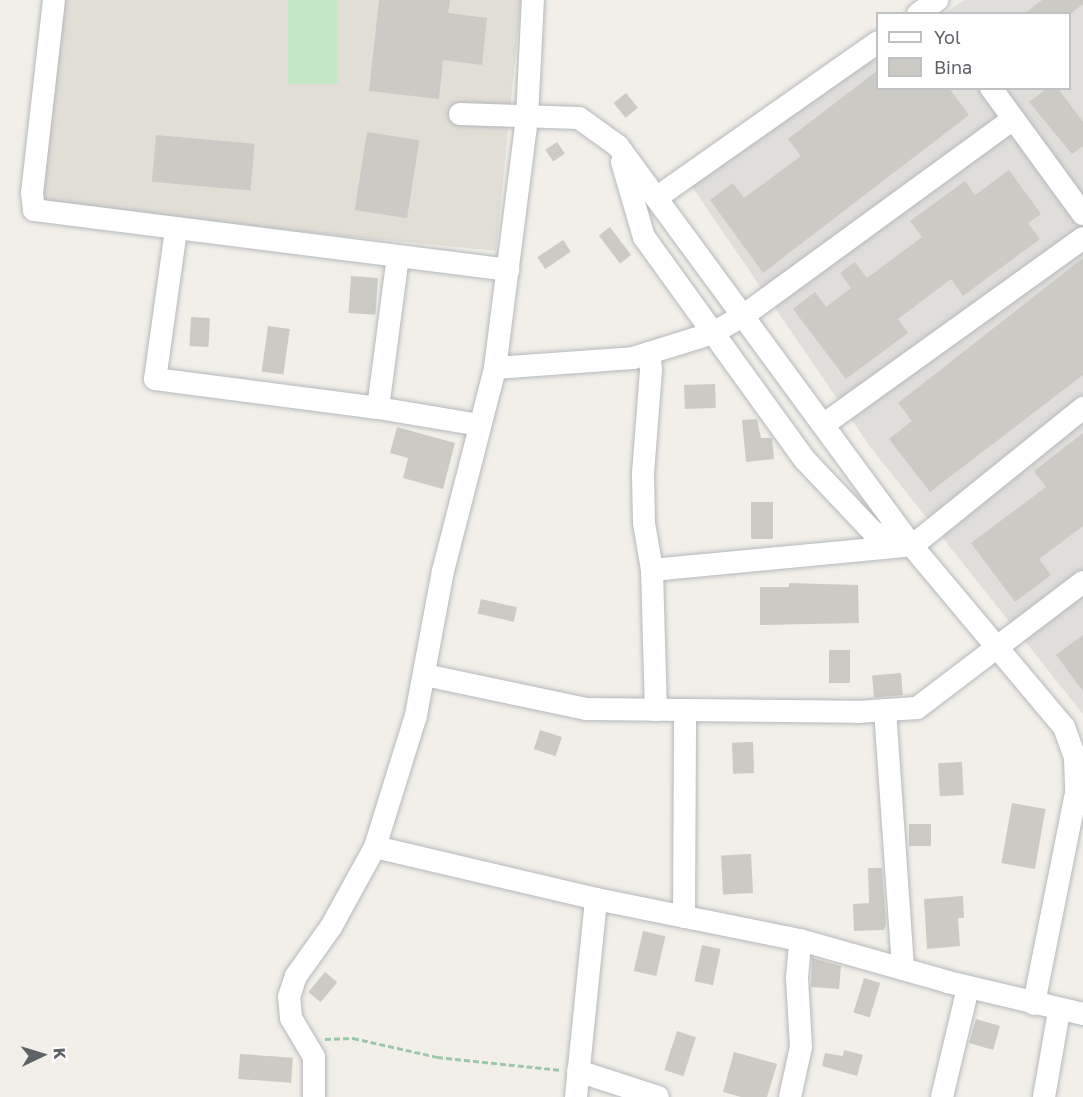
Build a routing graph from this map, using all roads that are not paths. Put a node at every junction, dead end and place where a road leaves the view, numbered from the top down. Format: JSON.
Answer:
{"nodes":[{"id":1,"x":54,"y":0,"type":"edge"},
{"id":2,"x":533,"y":0,"type":"edge"},
{"id":3,"x":876,"y":43,"type":"edge"},
{"id":4,"x":992,"y":90,"type":"edge"},
{"id":5,"x":460,"y":114,"type":"dead end"},
{"id":6,"x":527,"y":117,"type":"junction"},
{"id":7,"x":1013,"y":119,"type":"junction"},
{"id":8,"x":618,"y":146,"type":"junction"},
{"id":9,"x":656,"y":198,"type":"junction"},
{"id":10,"x":1083,"y":213,"type":"edge"},
{"id":11,"x":176,"y":230,"type":"junction"},
{"id":12,"x":1083,"y":238,"type":"edge"},
{"id":13,"x":398,"y":256,"type":"junction"},
{"id":14,"x":508,"y":270,"type":"junction"},
{"id":15,"x":743,"y":316,"type":"junction"},
{"id":16,"x":713,"y":333,"type":"junction"},
{"id":17,"x":649,"y":353,"type":"junction"},
{"id":18,"x":495,"y":368,"type":"junction"},
{"id":19,"x":378,"y":408,"type":"junction"},
{"id":20,"x":1083,"y":408,"type":"edge"},
{"id":21,"x":480,"y":425,"type":"junction"},
{"id":22,"x":823,"y":425,"type":"junction"},
{"id":23,"x":912,"y":546,"type":"junction"},
{"id":24,"x":652,"y":570,"type":"junction"},
{"id":25,"x":1083,"y":582,"type":"edge"},
{"id":26,"x":996,"y":649,"type":"junction"},
{"id":27,"x":425,"y":675,"type":"junction"},
{"id":28,"x":656,"y":710,"type":"junction"},
{"id":29,"x":685,"y":710,"type":"junction"},
{"id":30,"x":885,"y":710,"type":"junction"},
{"id":31,"x":1077,"y":741,"type":"edge"},
{"id":32,"x":375,"y":847,"type":"junction"},
{"id":33,"x":1073,"y":856,"type":"edge"},
{"id":34,"x":596,"y":899,"type":"junction"},
{"id":35,"x":684,"y":917,"type":"junction"},
{"id":36,"x":800,"y":940,"type":"junction"},
{"id":37,"x":903,"y":968,"type":"junction"},
{"id":38,"x":968,"y":988,"type":"junction"},
{"id":39,"x":1034,"y":1004,"type":"junction"},
{"id":40,"x":1059,"y":1011,"type":"junction"},
{"id":41,"x":1083,"y":1014,"type":"edge"},
{"id":42,"x":578,"y":1071,"type":"junction"},
{"id":43,"x":314,"y":1097,"type":"edge"},
{"id":44,"x":576,"y":1097,"type":"edge"},
{"id":45,"x":658,"y":1097,"type":"edge"},
{"id":46,"x":790,"y":1097,"type":"edge"},
{"id":47,"x":942,"y":1097,"type":"edge"},
{"id":48,"x":1044,"y":1097,"type":"edge"}],
"edges":[{"from":1,"to":11,"type":"street"},
{"from":2,"to":6,"type":"street"},
{"from":3,"to":9,"type":"street"},
{"from":4,"to":7,"type":"street"},
{"from":5,"to":6,"type":"street"},
{"from":6,"to":8,"type":"street"},
{"from":6,"to":14,"type":"street"},
{"from":7,"to":10,"type":"street"},
{"from":7,"to":15,"type":"street"},
{"from":8,"to":9,"type":"street"},
{"from":8,"to":16,"type":"street"},
{"from":9,"to":15,"type":"street"},
{"from":11,"to":13,"type":"street"},
{"from":11,"to":19,"type":"street"},
{"from":12,"to":22,"type":"street"},
{"from":13,"to":14,"type":"street"},
{"from":13,"to":19,"type":"street"},
{"from":14,"to":18,"type":"street"},
{"from":15,"to":16,"type":"street"},
{"from":15,"to":22,"type":"street"},
{"from":16,"to":17,"type":"street"},
{"from":16,"to":23,"type":"street"},
{"from":17,"to":18,"type":"street"},
{"from":17,"to":24,"type":"street"},
{"from":18,"to":21,"type":"street"},
{"from":19,"to":21,"type":"street"},
{"from":20,"to":23,"type":"street"},
{"from":21,"to":27,"type":"street"},
{"from":22,"to":23,"type":"street"},
{"from":23,"to":24,"type":"street"},
{"from":23,"to":26,"type":"street"},
{"from":24,"to":28,"type":"street"},
{"from":25,"to":26,"type":"street"},
{"from":26,"to":30,"type":"street"},
{"from":26,"to":31,"type":"street"},
{"from":27,"to":28,"type":"street"},
{"from":27,"to":32,"type":"street"},
{"from":28,"to":29,"type":"street"},
{"from":29,"to":30,"type":"street"},
{"from":29,"to":35,"type":"street"},
{"from":30,"to":37,"type":"street"},
{"from":31,"to":33,"type":"street"},
{"from":32,"to":34,"type":"street"},
{"from":32,"to":43,"type":"street"},
{"from":33,"to":39,"type":"street"},
{"from":34,"to":35,"type":"street"},
{"from":34,"to":42,"type":"street"},
{"from":35,"to":36,"type":"street"},
{"from":36,"to":37,"type":"street"},
{"from":36,"to":46,"type":"street"},
{"from":37,"to":38,"type":"street"},
{"from":38,"to":39,"type":"street"},
{"from":38,"to":47,"type":"street"},
{"from":39,"to":40,"type":"street"},
{"from":40,"to":41,"type":"street"},
{"from":40,"to":48,"type":"street"},
{"from":42,"to":44,"type":"street"},
{"from":42,"to":45,"type":"street"}]}
